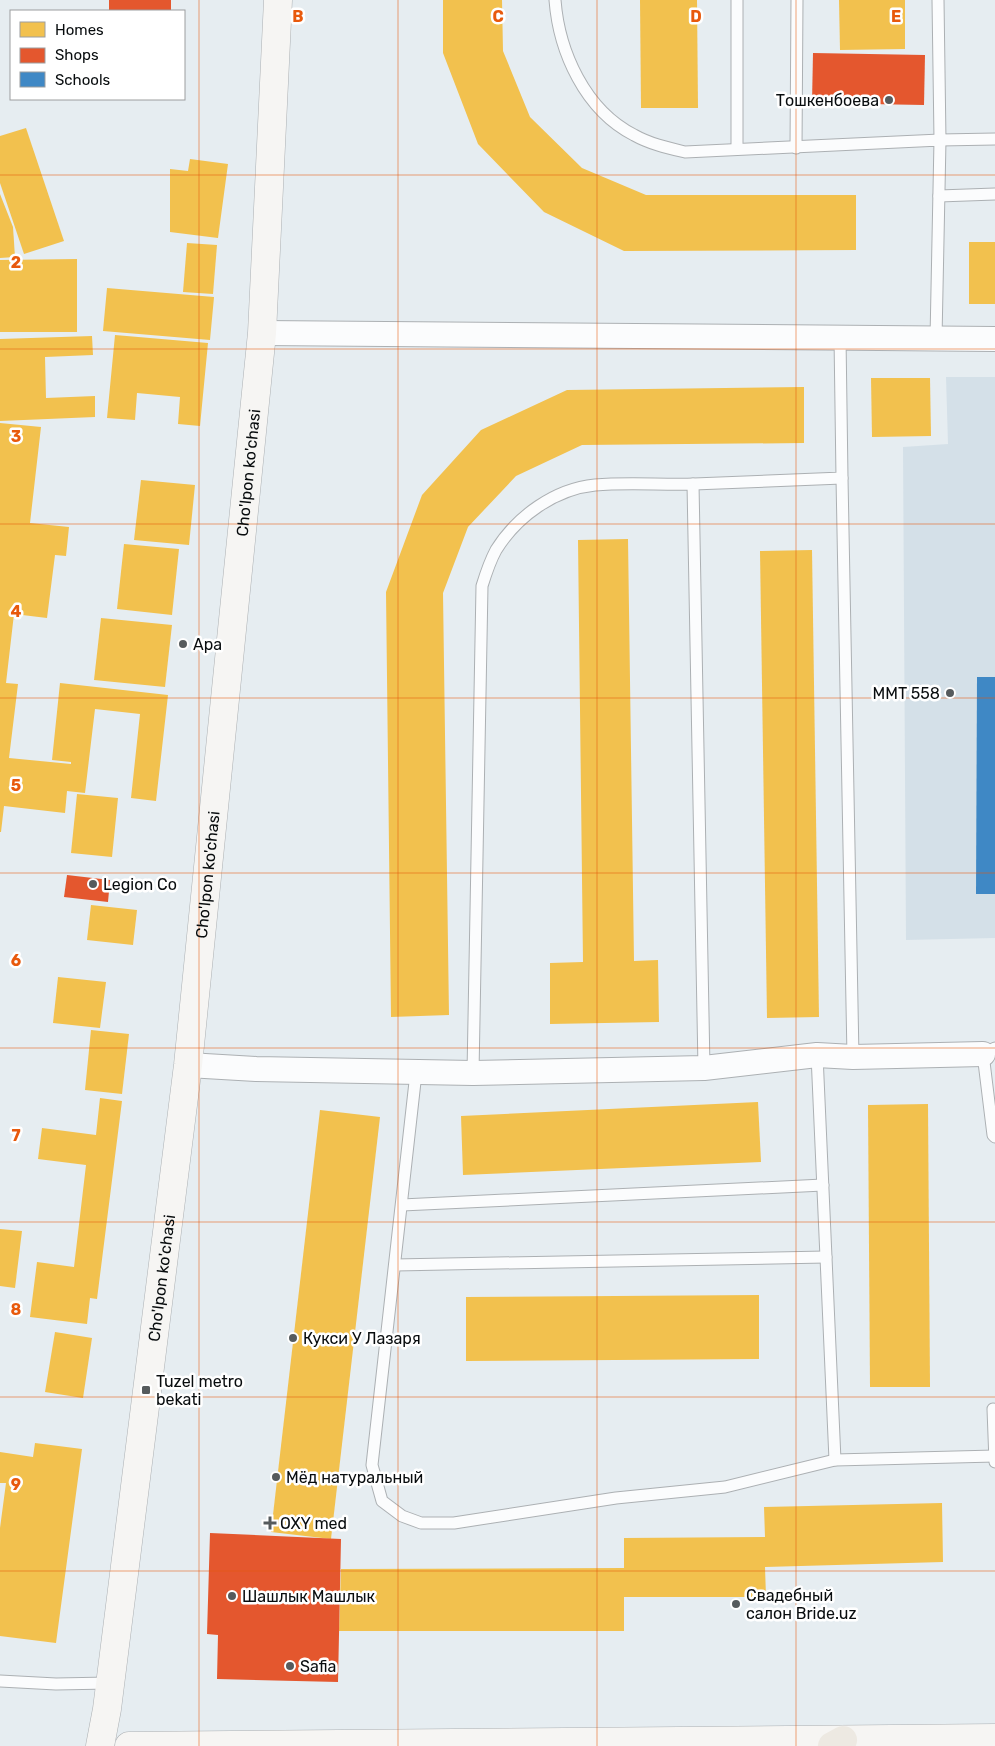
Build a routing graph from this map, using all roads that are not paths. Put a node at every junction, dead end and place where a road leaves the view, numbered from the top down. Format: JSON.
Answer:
{"nodes":[{"id":1,"x":278,"y":0,"type":"edge"},
{"id":2,"x":555,"y":0,"type":"edge"},
{"id":3,"x":738,"y":0,"type":"edge"},
{"id":4,"x":797,"y":0,"type":"edge"},
{"id":5,"x":938,"y":0,"type":"edge"},
{"id":6,"x":995,"y":138,"type":"edge"},
{"id":7,"x":940,"y":140,"type":"junction"},
{"id":8,"x":796,"y":148,"type":"junction"},
{"id":9,"x":737,"y":149,"type":"junction"},
{"id":10,"x":995,"y":194,"type":"edge"},
{"id":11,"x":939,"y":196,"type":"junction"},
{"id":12,"x":262,"y":332,"type":"junction"},
{"id":13,"x":840,"y":337,"type":"junction"},
{"id":14,"x":936,"y":339,"type":"junction"},
{"id":15,"x":995,"y":340,"type":"edge"},
{"id":16,"x":842,"y":478,"type":"junction"},
{"id":17,"x":693,"y":484,"type":"junction"},
{"id":18,"x":989,"y":1051,"type":"edge"},
{"id":19,"x":817,"y":1055,"type":"junction"},
{"id":20,"x":853,"y":1057,"type":"junction"},
{"id":21,"x":188,"y":1065,"type":"junction"},
{"id":22,"x":704,"y":1068,"type":"junction"},
{"id":23,"x":416,"y":1073,"type":"junction"},
{"id":24,"x":473,"y":1073,"type":"junction"},
{"id":25,"x":995,"y":1137,"type":"edge"},
{"id":26,"x":823,"y":1186,"type":"junction"},
{"id":27,"x":402,"y":1205,"type":"junction"},
{"id":28,"x":826,"y":1257,"type":"junction"},
{"id":29,"x":395,"y":1265,"type":"junction"},
{"id":30,"x":993,"y":1409,"type":"dead end"},
{"id":31,"x":995,"y":1456,"type":"edge"},
{"id":32,"x":835,"y":1460,"type":"junction"},
{"id":33,"x":995,"y":1464,"type":"edge"},
{"id":34,"x":0,"y":1681,"type":"edge"},
{"id":35,"x":109,"y":1683,"type":"junction"},
{"id":36,"x":995,"y":1738,"type":"edge"},
{"id":37,"x":838,"y":1743,"type":"edge"},
{"id":38,"x":100,"y":1746,"type":"edge"},
{"id":39,"x":129,"y":1746,"type":"edge"}],
"edges":[{"from":1,"to":12,"type":"main road","name":"Cho'lpon ko'chasi"},
{"from":2,"to":9,"type":"lane"},
{"from":3,"to":9,"type":"lane"},
{"from":4,"to":8,"type":"lane"},
{"from":5,"to":7,"type":"lane"},
{"from":6,"to":7,"type":"lane"},
{"from":7,"to":8,"type":"lane"},
{"from":7,"to":11,"type":"lane"},
{"from":8,"to":9,"type":"lane"},
{"from":10,"to":11,"type":"lane"},
{"from":11,"to":14,"type":"lane"},
{"from":12,"to":13,"type":"street"},
{"from":12,"to":21,"type":"main road","name":"Cho'lpon ko'chasi"},
{"from":13,"to":14,"type":"street"},
{"from":13,"to":16,"type":"lane"},
{"from":14,"to":15,"type":"street"},
{"from":16,"to":17,"type":"lane"},
{"from":16,"to":20,"type":"lane"},
{"from":17,"to":22,"type":"lane"},
{"from":17,"to":24,"type":"lane"},
{"from":18,"to":20,"type":"street"},
{"from":18,"to":25,"type":"lane"},
{"from":19,"to":20,"type":"street"},
{"from":19,"to":22,"type":"street"},
{"from":19,"to":26,"type":"lane"},
{"from":21,"to":23,"type":"street"},
{"from":21,"to":35,"type":"main road","name":"Cho'lpon ko'chasi"},
{"from":22,"to":24,"type":"street"},
{"from":23,"to":24,"type":"street"},
{"from":23,"to":27,"type":"lane"},
{"from":26,"to":27,"type":"lane"},
{"from":26,"to":28,"type":"lane"},
{"from":27,"to":29,"type":"lane"},
{"from":28,"to":29,"type":"lane"},
{"from":28,"to":32,"type":"lane"},
{"from":29,"to":32,"type":"lane"},
{"from":30,"to":31,"type":"lane"},
{"from":31,"to":32,"type":"lane"},
{"from":31,"to":33,"type":"lane"},
{"from":34,"to":35,"type":"lane"},
{"from":35,"to":38,"type":"main road","name":"Cho'lpon ko'chasi"},
{"from":36,"to":37,"type":"main road"},
{"from":37,"to":39,"type":"main road"}]}
